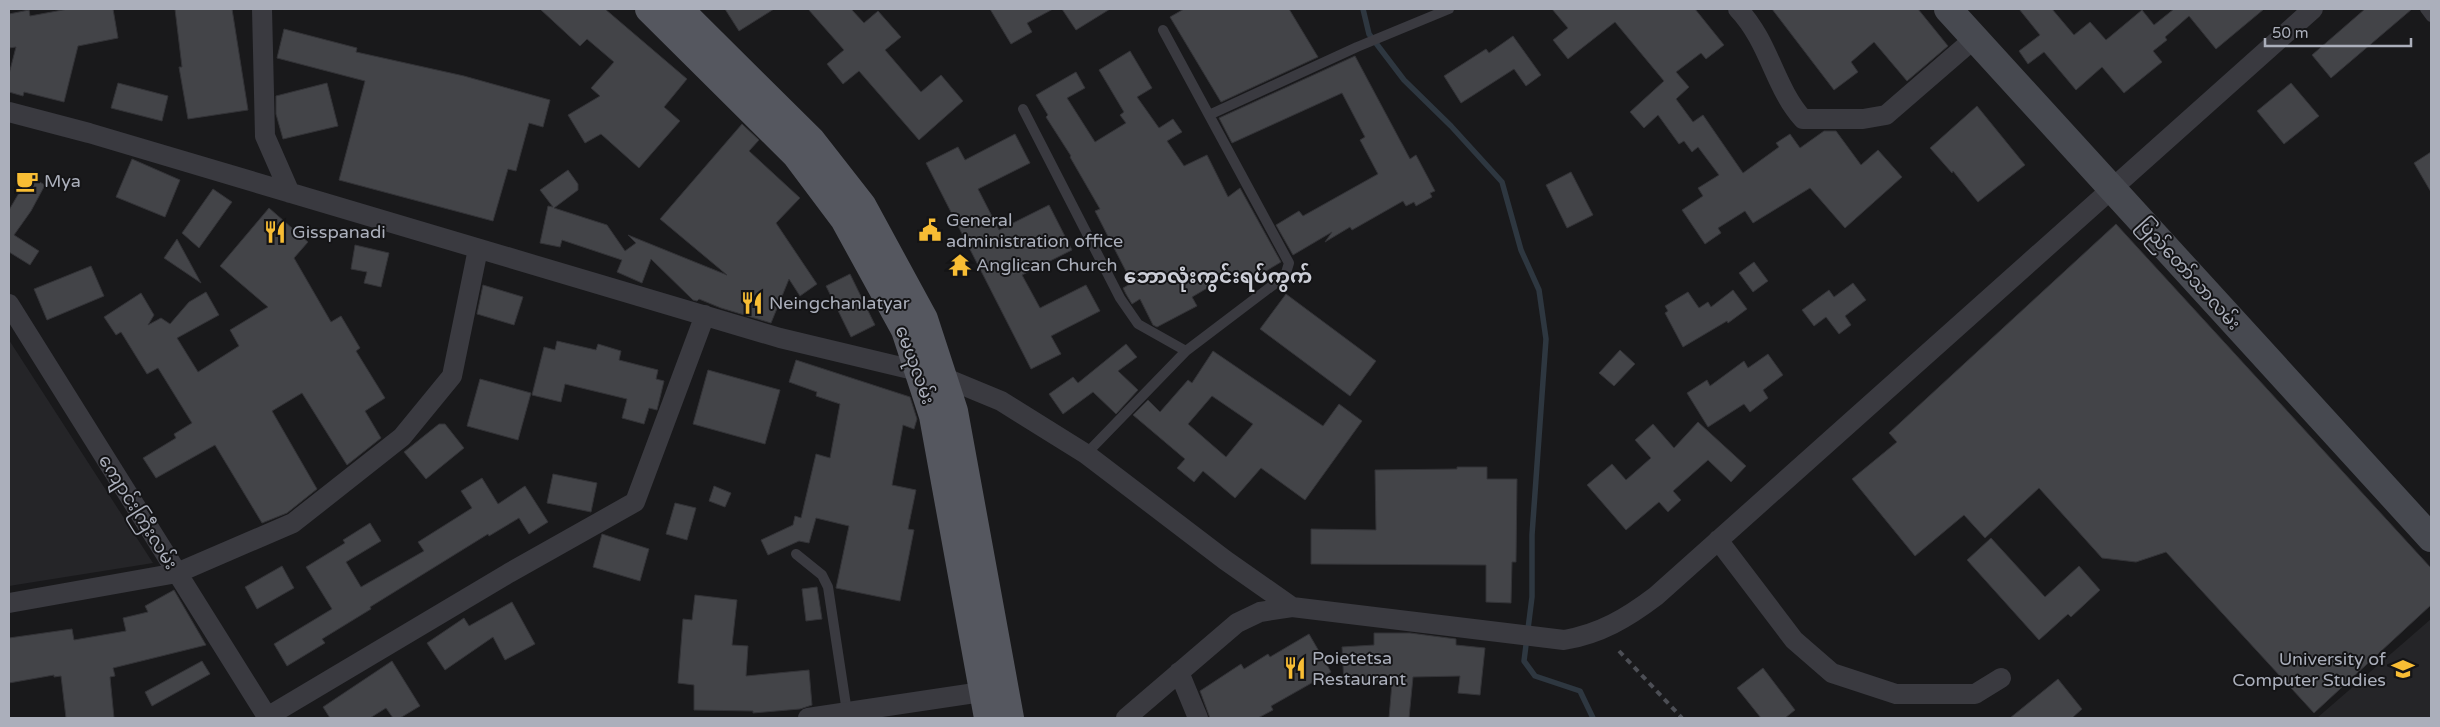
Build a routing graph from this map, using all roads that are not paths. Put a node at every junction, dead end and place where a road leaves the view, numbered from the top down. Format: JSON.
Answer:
{"nodes":[{"id":1,"x":262,"y":9,"type":"edge"},
{"id":2,"x":648,"y":9,"type":"edge"},
{"id":3,"x":679,"y":9,"type":"edge"},
{"id":4,"x":1450,"y":9,"type":"edge"},
{"id":5,"x":1738,"y":9,"type":"edge"},
{"id":6,"x":1948,"y":9,"type":"edge"},
{"id":7,"x":2313,"y":9,"type":"edge"},
{"id":8,"x":2425,"y":9,"type":"edge"},
{"id":9,"x":2431,"y":17,"type":"edge"},
{"id":10,"x":1163,"y":30,"type":"dead end"},
{"id":11,"x":1975,"y":38,"type":"junction"},
{"id":12,"x":1023,"y":109,"type":"dead end"},
{"id":13,"x":9,"y":112,"type":"edge"},
{"id":14,"x":1209,"y":115,"type":"junction"},
{"id":15,"x":2111,"y":188,"type":"junction"},
{"id":16,"x":290,"y":193,"type":"junction"},
{"id":17,"x":478,"y":249,"type":"junction"},
{"id":18,"x":9,"y":304,"type":"edge"},
{"id":19,"x":705,"y":315,"type":"junction"},
{"id":20,"x":1186,"y":351,"type":"junction"},
{"id":21,"x":931,"y":375,"type":"junction"},
{"id":22,"x":1086,"y":454,"type":"junction"},
{"id":23,"x":2431,"y":538,"type":"edge"},
{"id":24,"x":1718,"y":540,"type":"junction"},
{"id":25,"x":796,"y":554,"type":"dead end"},
{"id":26,"x":177,"y":573,"type":"junction"},
{"id":27,"x":9,"y":603,"type":"edge"},
{"id":28,"x":1292,"y":607,"type":"junction"},
{"id":29,"x":1180,"y":672,"type":"junction"},
{"id":30,"x":2001,"y":678,"type":"dead end"},
{"id":31,"x":994,"y":690,"type":"junction"},
{"id":32,"x":847,"y":712,"type":"junction"},
{"id":33,"x":268,"y":717,"type":"edge"},
{"id":34,"x":808,"y":718,"type":"edge"},
{"id":35,"x":988,"y":718,"type":"edge"},
{"id":36,"x":1010,"y":718,"type":"edge"},
{"id":37,"x":1126,"y":718,"type":"edge"},
{"id":38,"x":1198,"y":718,"type":"edge"}],
"edges":[{"from":1,"to":16,"type":"street"},
{"from":2,"to":21,"type":"main road","name":"မေယုလမ်း"},
{"from":3,"to":21,"type":"main road","name":"မေယုလမ်း"},
{"from":4,"to":14,"type":"lane"},
{"from":5,"to":11,"type":"street"},
{"from":6,"to":11,"type":"street","name":"ပြည်တော်သာလမ်း"},
{"from":7,"to":15,"type":"street"},
{"from":8,"to":9,"type":"lane"},
{"from":10,"to":14,"type":"lane"},
{"from":11,"to":15,"type":"street","name":"ပြည်တော်သာလမ်း"},
{"from":12,"to":20,"type":"lane"},
{"from":13,"to":16,"type":"street"},
{"from":14,"to":20,"type":"lane"},
{"from":15,"to":23,"type":"street","name":"ပြည်တော်သာလမ်း"},
{"from":15,"to":24,"type":"street"},
{"from":16,"to":17,"type":"street"},
{"from":17,"to":19,"type":"street"},
{"from":17,"to":26,"type":"street"},
{"from":18,"to":26,"type":"street","name":"ကျောင်းကြီးလမ်း"},
{"from":19,"to":21,"type":"street"},
{"from":19,"to":33,"type":"street"},
{"from":20,"to":22,"type":"lane"},
{"from":21,"to":22,"type":"street"},
{"from":21,"to":31,"type":"main road","name":"မေယုလမ်း"},
{"from":22,"to":28,"type":"street"},
{"from":24,"to":28,"type":"street"},
{"from":24,"to":30,"type":"street"},
{"from":25,"to":32,"type":"lane"},
{"from":26,"to":27,"type":"street"},
{"from":26,"to":33,"type":"street","name":"ကျောင်းကြီးလမ်း"},
{"from":28,"to":29,"type":"street"},
{"from":29,"to":37,"type":"street"},
{"from":29,"to":38,"type":"street"},
{"from":31,"to":32,"type":"street"},
{"from":31,"to":35,"type":"main road","name":"မေယုလမ်း"},
{"from":31,"to":36,"type":"main road","name":"မေယုလမ်း"},
{"from":32,"to":34,"type":"street"}]}
